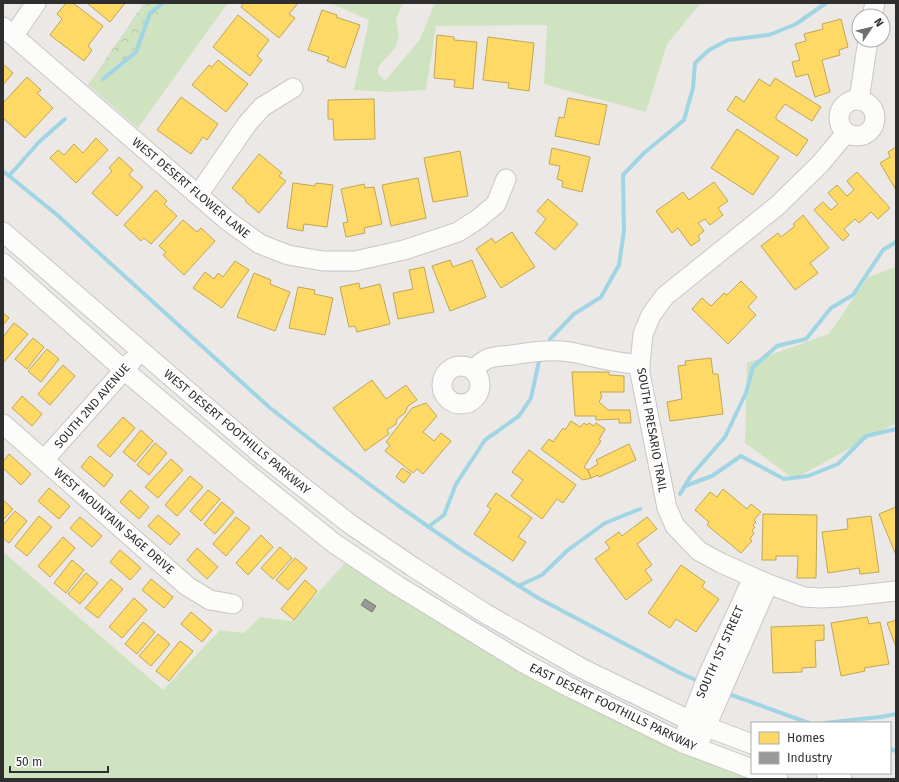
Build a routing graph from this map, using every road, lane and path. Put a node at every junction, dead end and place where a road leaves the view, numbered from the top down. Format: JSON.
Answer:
{"nodes":[{"id":1,"x":36,"y":3,"type":"edge"},
{"id":2,"x":8,"y":31,"type":"edge"},
{"id":3,"x":867,"y":48,"type":"edge"},
{"id":4,"x":293,"y":88,"type":"dead end"},
{"id":5,"x":859,"y":100,"type":"junction"},
{"id":6,"x":846,"y":133,"type":"junction"},
{"id":7,"x":506,"y":179,"type":"dead end"},
{"id":8,"x":198,"y":195,"type":"junction"},
{"id":9,"x":3,"y":232,"type":"edge"},
{"id":10,"x":3,"y":263,"type":"edge"},
{"id":11,"x":140,"y":351,"type":"junction"},
{"id":12,"x":640,"y":364,"type":"junction"},
{"id":13,"x":124,"y":370,"type":"junction"},
{"id":14,"x":473,"y":370,"type":"dead end"},
{"id":15,"x":3,"y":424,"type":"edge"},
{"id":16,"x":44,"y":460,"type":"junction"},
{"id":17,"x":761,"y":581,"type":"junction"},
{"id":18,"x":896,"y":591,"type":"edge"},
{"id":19,"x":233,"y":604,"type":"dead end"},
{"id":20,"x":486,"y":614,"type":"joint"},
{"id":21,"x":478,"y":636,"type":"joint"},
{"id":22,"x":698,"y":724,"type":"junction"},
{"id":23,"x":751,"y":744,"type":"edge"},
{"id":24,"x":690,"y":745,"type":"junction"},
{"id":25,"x":751,"y":769,"type":"edge"},
{"id":26,"x":765,"y":774,"type":"edge"},
{"id":27,"x":829,"y":774,"type":"edge"},
{"id":28,"x":778,"y":779,"type":"edge"},
{"id":29,"x":842,"y":779,"type":"edge"}],
"edges":[{"from":1,"to":2,"type":"street"},
{"from":2,"to":8,"type":"street","name":"WEST DESERT FLOWER LANE"},
{"from":3,"to":5,"type":"street"},
{"from":4,"to":8,"type":"street"},
{"from":5,"to":6,"type":"street"},
{"from":5,"to":6,"type":"street"},
{"from":6,"to":12,"type":"street","name":"SOUTH PRESARIO TRAIL"},
{"from":7,"to":8,"type":"street","name":"WEST DESERT FLOWER LANE"},
{"from":9,"to":11,"type":"street","name":"WEST DESERT FOOTHILLS PARKWAY"},
{"from":10,"to":13,"type":"street","name":"WEST DESERT FOOTHILLS PARKWAY"},
{"from":11,"to":13,"type":"street","name":"SOUTH 2ND AVENUE"},
{"from":11,"to":20,"type":"street","name":"WEST DESERT FOOTHILLS PARKWAY"},
{"from":12,"to":14,"type":"street"},
{"from":12,"to":17,"type":"street","name":"SOUTH PRESARIO TRAIL"},
{"from":13,"to":16,"type":"street","name":"SOUTH 2ND AVENUE"},
{"from":13,"to":21,"type":"street","name":"WEST DESERT FOOTHILLS PARKWAY"},
{"from":15,"to":16,"type":"street","name":"WEST MOUNTAIN SAGE DRIVE"},
{"from":16,"to":19,"type":"street","name":"WEST MOUNTAIN SAGE DRIVE"},
{"from":17,"to":18,"type":"street"},
{"from":17,"to":22,"type":"street","name":"SOUTH 1ST STREET"},
{"from":20,"to":22,"type":"street","name":"EAST DESERT FOOTHILLS PARKWAY"},
{"from":21,"to":24,"type":"street","name":"EAST DESERT FOOTHILLS PARKWAY"},
{"from":22,"to":23,"type":"street","name":"EAST DESERT FOOTHILLS PARKWAY"},
{"from":22,"to":24,"type":"street","name":"SOUTH 1ST STREET"},
{"from":24,"to":25,"type":"street","name":"EAST DESERT FOOTHILLS PARKWAY"},
{"from":26,"to":28,"type":"street"},
{"from":27,"to":29,"type":"street"}]}
